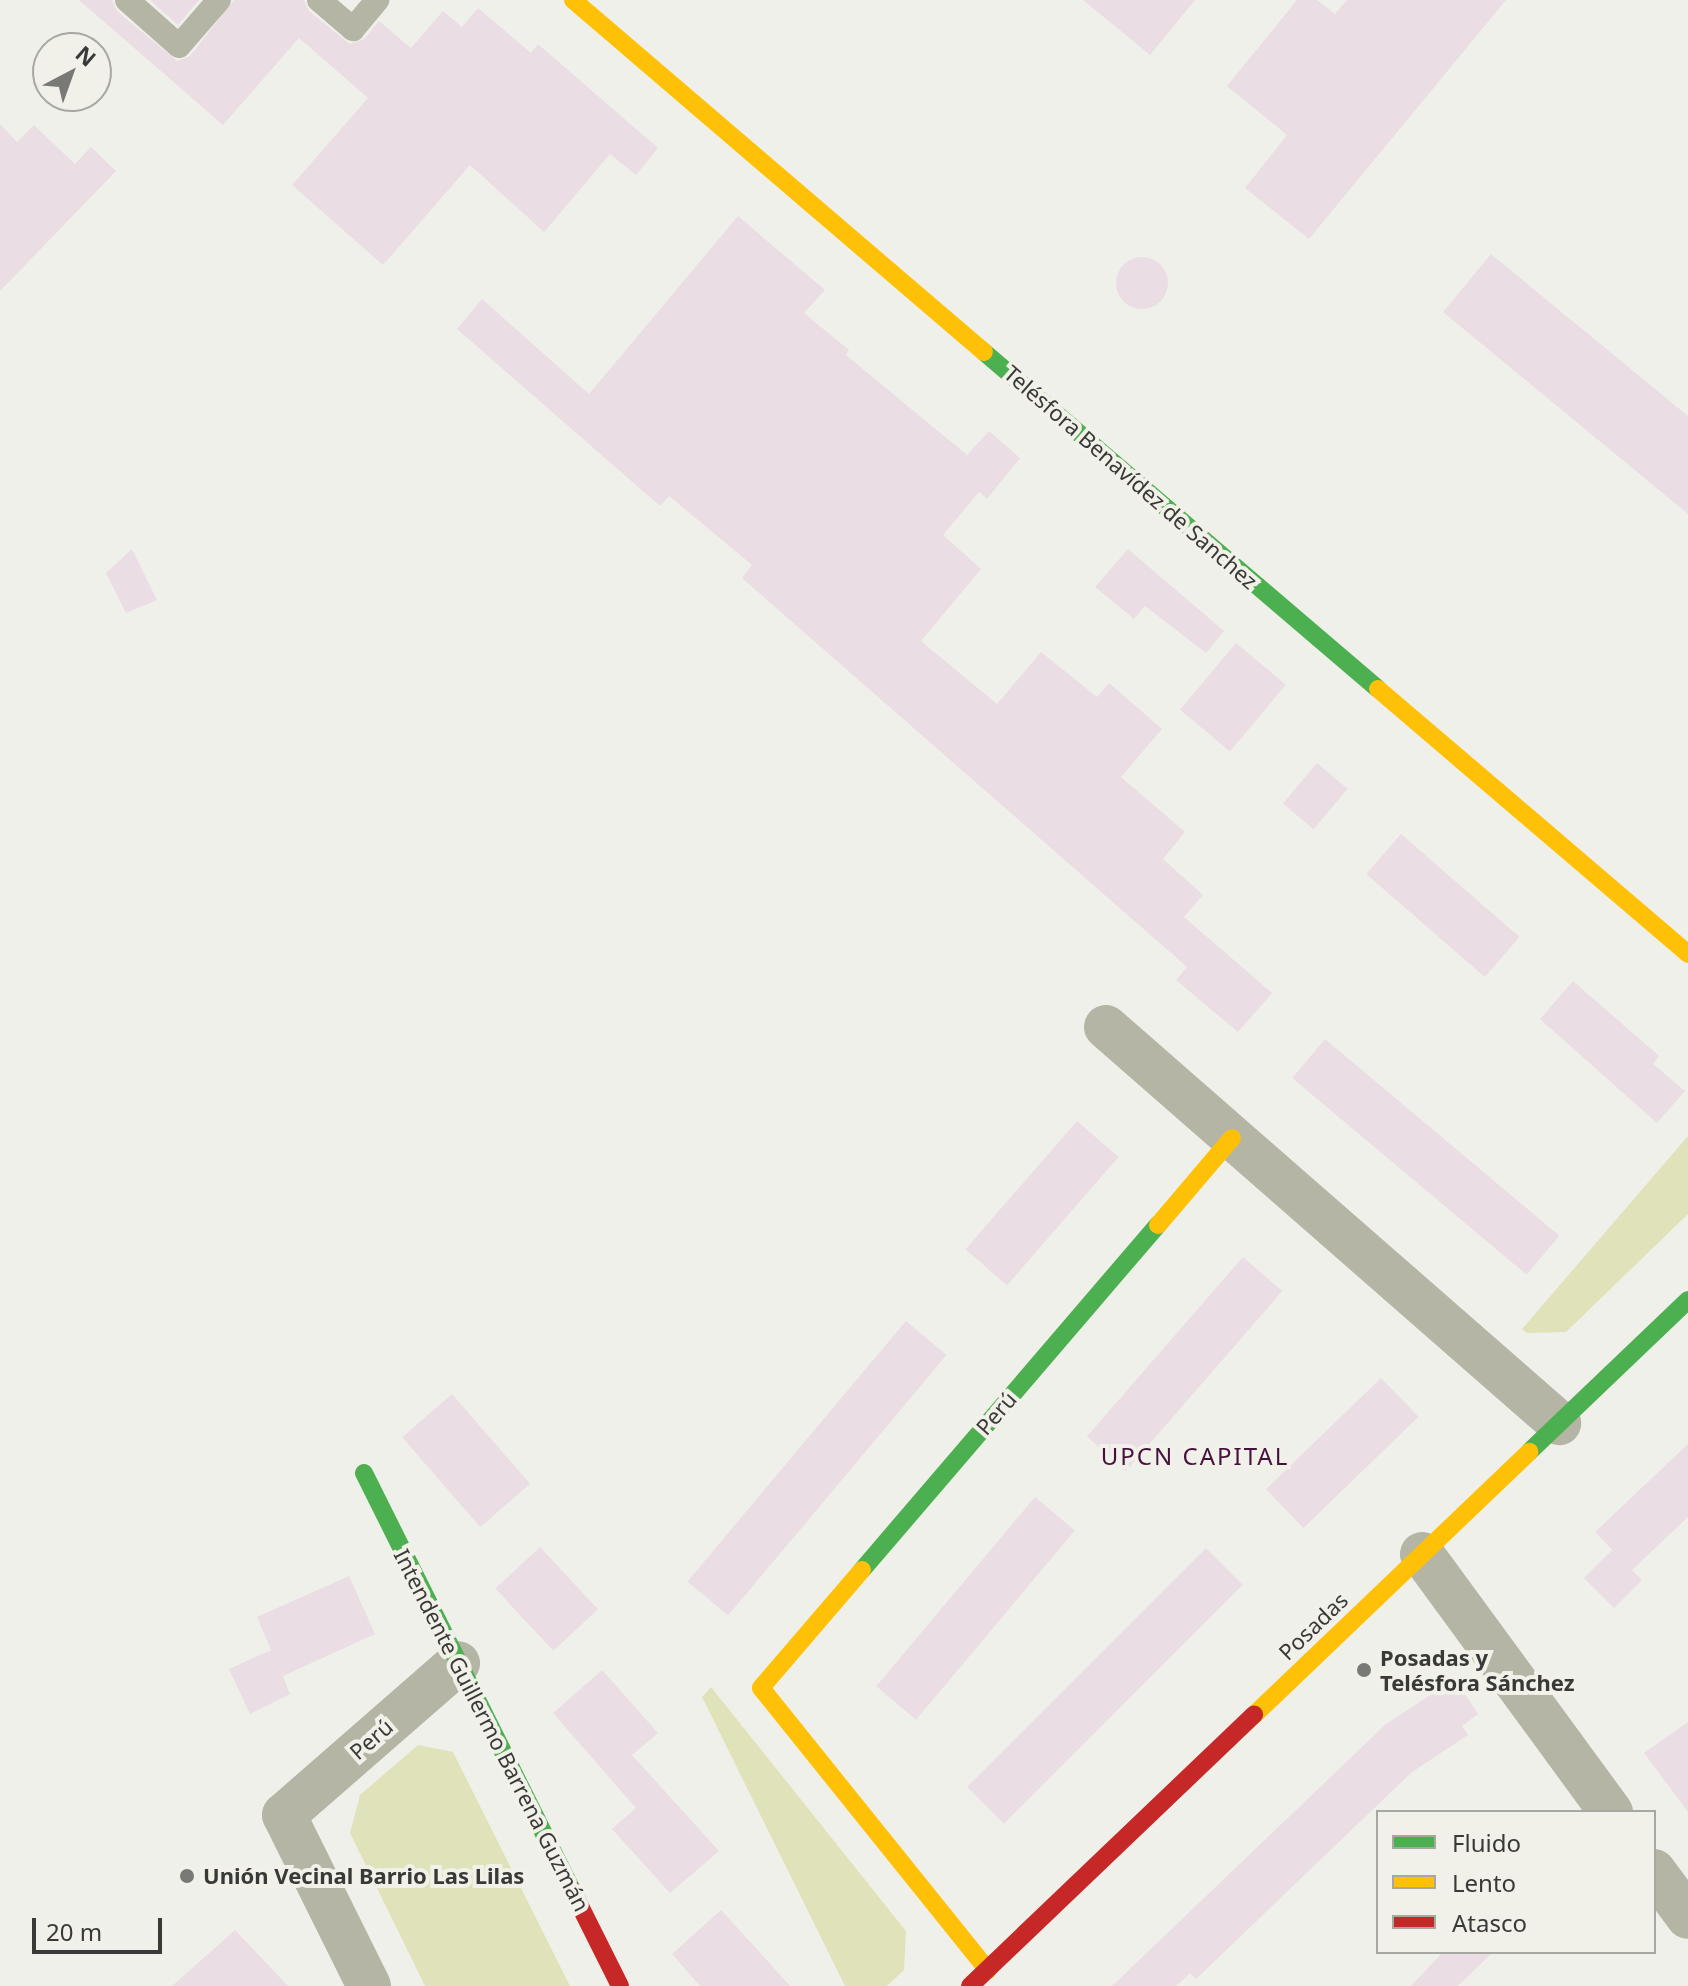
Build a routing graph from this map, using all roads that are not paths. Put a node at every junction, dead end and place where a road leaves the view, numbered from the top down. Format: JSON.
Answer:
{"nodes":[{"id":1,"x":127,"y":0,"type":"edge"},
{"id":2,"x":319,"y":0,"type":"edge"},
{"id":3,"x":377,"y":0,"type":"edge"},
{"id":4,"x":573,"y":0,"type":"edge"},
{"id":5,"x":204,"y":5,"type":"edge"},
{"id":6,"x":1688,"y":954,"type":"edge"},
{"id":7,"x":1106,"y":1027,"type":"dead end"},
{"id":8,"x":1232,"y":1138,"type":"junction"},
{"id":9,"x":1688,"y":1300,"type":"edge"},
{"id":10,"x":1559,"y":1423,"type":"junction"},
{"id":11,"x":364,"y":1473,"type":"dead end"},
{"id":12,"x":1422,"y":1554,"type":"junction"},
{"id":13,"x":458,"y":1663,"type":"junction"},
{"id":14,"x":1610,"y":1810,"type":"edge"},
{"id":15,"x":1656,"y":1874,"type":"edge"},
{"id":16,"x":1688,"y":1917,"type":"edge"},
{"id":17,"x":988,"y":1970,"type":"junction"},
{"id":18,"x":369,"y":1986,"type":"edge"},
{"id":19,"x":620,"y":1986,"type":"edge"},
{"id":20,"x":970,"y":1986,"type":"edge"}],
"edges":[{"from":1,"to":5,"type":"lane"},
{"from":2,"to":3,"type":"lane"},
{"from":4,"to":6,"type":"street","name":"Telésfora Benavídez de Sanchez"},
{"from":7,"to":8,"type":"street"},
{"from":8,"to":10,"type":"street"},
{"from":8,"to":17,"type":"street","name":"Perú"},
{"from":9,"to":10,"type":"street","name":"Posadas"},
{"from":10,"to":12,"type":"street","name":"Posadas"},
{"from":11,"to":13,"type":"street","name":"Intendente Guillermo Barrena Guzmán"},
{"from":12,"to":14,"type":"street"},
{"from":12,"to":17,"type":"street","name":"Posadas"},
{"from":13,"to":18,"type":"street","name":"Perú"},
{"from":13,"to":19,"type":"street","name":"Intendente Guillermo Barrena Guzmán"},
{"from":15,"to":16,"type":"street"},
{"from":17,"to":20,"type":"street","name":"Posadas"}]}
